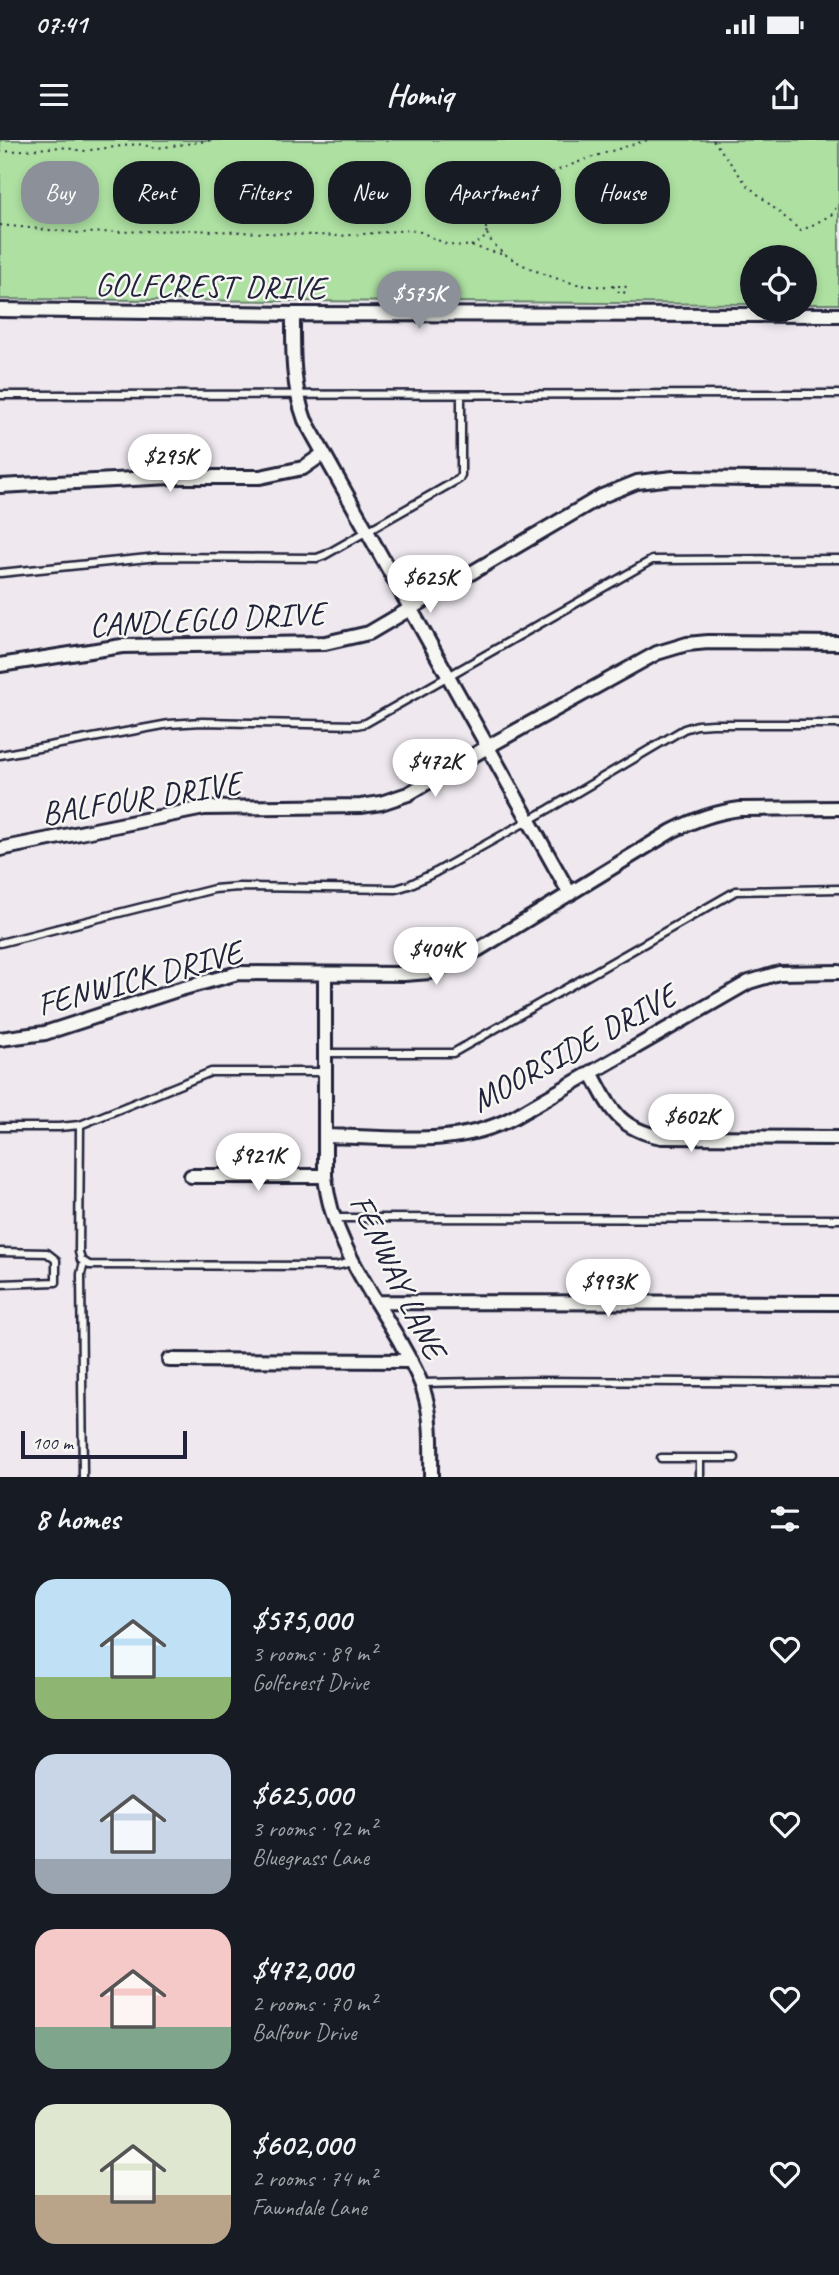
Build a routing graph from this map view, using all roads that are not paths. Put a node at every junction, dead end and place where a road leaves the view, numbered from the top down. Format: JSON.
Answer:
{"nodes":[{"id":1,"x":0,"y":310,"type":"edge"},
{"id":2,"x":293,"y":314,"type":"junction"},
{"id":3,"x":839,"y":315,"type":"edge"},
{"id":4,"x":297,"y":394,"type":"junction"},
{"id":5,"x":839,"y":394,"type":"edge"},
{"id":6,"x":0,"y":395,"type":"edge"},
{"id":7,"x":461,"y":395,"type":"junction"},
{"id":8,"x":323,"y":454,"type":"junction"},
{"id":9,"x":839,"y":480,"type":"edge"},
{"id":10,"x":0,"y":486,"type":"edge"},
{"id":11,"x":367,"y":532,"type":"junction"},
{"id":12,"x":839,"y":559,"type":"edge"},
{"id":13,"x":0,"y":573,"type":"edge"},
{"id":14,"x":409,"y":607,"type":"junction"},
{"id":15,"x":839,"y":643,"type":"edge"},
{"id":16,"x":0,"y":665,"type":"edge"},
{"id":17,"x":449,"y":677,"type":"junction"},
{"id":18,"x":839,"y":724,"type":"edge"},
{"id":19,"x":489,"y":746,"type":"junction"},
{"id":20,"x":0,"y":755,"type":"edge"},
{"id":21,"x":839,"y":808,"type":"edge"},
{"id":22,"x":529,"y":819,"type":"junction"},
{"id":23,"x":0,"y":849,"type":"edge"},
{"id":24,"x":839,"y":889,"type":"edge"},
{"id":25,"x":570,"y":894,"type":"junction"},
{"id":26,"x":0,"y":943,"type":"edge"},
{"id":27,"x":839,"y":972,"type":"edge"},
{"id":28,"x":325,"y":974,"type":"junction"},
{"id":29,"x":0,"y":1039,"type":"edge"},
{"id":30,"x":326,"y":1053,"type":"junction"},
{"id":31,"x":326,"y":1072,"type":"junction"},
{"id":32,"x":591,"y":1072,"type":"junction"},
{"id":33,"x":80,"y":1125,"type":"junction"},
{"id":34,"x":0,"y":1127,"type":"edge"},
{"id":35,"x":326,"y":1136,"type":"junction"},
{"id":36,"x":839,"y":1138,"type":"edge"},
{"id":37,"x":191,"y":1176,"type":"dead end"},
{"id":38,"x":325,"y":1176,"type":"junction"},
{"id":39,"x":333,"y":1218,"type":"junction"},
{"id":40,"x":839,"y":1219,"type":"edge"},
{"id":41,"x":0,"y":1252,"type":"edge"},
{"id":42,"x":84,"y":1262,"type":"junction"},
{"id":43,"x":352,"y":1262,"type":"junction"},
{"id":44,"x":0,"y":1284,"type":"edge"},
{"id":45,"x":377,"y":1302,"type":"junction"},
{"id":46,"x":839,"y":1303,"type":"edge"},
{"id":47,"x":169,"y":1360,"type":"dead end"},
{"id":48,"x":411,"y":1361,"type":"junction"},
{"id":49,"x":421,"y":1383,"type":"junction"},
{"id":50,"x":839,"y":1383,"type":"edge"},
{"id":51,"x":661,"y":1458,"type":"dead end"},
{"id":52,"x":699,"y":1458,"type":"junction"},
{"id":53,"x":735,"y":1458,"type":"dead end"},
{"id":54,"x":83,"y":1477,"type":"edge"},
{"id":55,"x":430,"y":1477,"type":"edge"},
{"id":56,"x":699,"y":1477,"type":"edge"}],
"edges":[{"from":1,"to":2,"type":"street","name":"GOLFCREST DRIVE"},
{"from":2,"to":3,"type":"street","name":"GOLFCREST DRIVE"},
{"from":2,"to":4,"type":"street"},
{"from":4,"to":6,"type":"lane"},
{"from":4,"to":7,"type":"lane"},
{"from":4,"to":8,"type":"street"},
{"from":5,"to":7,"type":"lane"},
{"from":7,"to":11,"type":"lane"},
{"from":8,"to":10,"type":"street"},
{"from":8,"to":11,"type":"street"},
{"from":9,"to":14,"type":"street","name":"CANDLEGLO DRIVE"},
{"from":11,"to":13,"type":"lane"},
{"from":11,"to":14,"type":"street"},
{"from":12,"to":17,"type":"lane"},
{"from":14,"to":16,"type":"street","name":"CANDLEGLO DRIVE"},
{"from":14,"to":17,"type":"street"},
{"from":15,"to":19,"type":"street","name":"BALFOUR DRIVE"},
{"from":17,"to":19,"type":"street"},
{"from":17,"to":20,"type":"lane"},
{"from":18,"to":22,"type":"lane"},
{"from":19,"to":22,"type":"street"},
{"from":19,"to":23,"type":"street","name":"BALFOUR DRIVE"},
{"from":21,"to":25,"type":"street","name":"FENWICK DRIVE"},
{"from":22,"to":25,"type":"street"},
{"from":22,"to":26,"type":"lane"},
{"from":24,"to":30,"type":"lane"},
{"from":25,"to":28,"type":"street","name":"FENWICK DRIVE"},
{"from":27,"to":32,"type":"street","name":"MOORSIDE DRIVE"},
{"from":28,"to":29,"type":"street","name":"FENWICK DRIVE"},
{"from":28,"to":30,"type":"street","name":"FENWAY LANE"},
{"from":30,"to":31,"type":"street","name":"FENWAY LANE"},
{"from":31,"to":33,"type":"lane"},
{"from":31,"to":35,"type":"street","name":"FENWAY LANE"},
{"from":32,"to":35,"type":"street","name":"MOORSIDE DRIVE"},
{"from":32,"to":36,"type":"street"},
{"from":33,"to":34,"type":"lane"},
{"from":33,"to":42,"type":"lane"},
{"from":35,"to":38,"type":"street","name":"FENWAY LANE"},
{"from":37,"to":38,"type":"street"},
{"from":38,"to":39,"type":"street","name":"FENWAY LANE"},
{"from":39,"to":40,"type":"lane"},
{"from":39,"to":43,"type":"street","name":"FENWAY LANE"},
{"from":41,"to":44,"type":"lane"},
{"from":42,"to":43,"type":"lane"},
{"from":42,"to":54,"type":"lane"},
{"from":43,"to":45,"type":"street","name":"FENWAY LANE"},
{"from":45,"to":46,"type":"street"},
{"from":45,"to":48,"type":"street","name":"FENWAY LANE"},
{"from":47,"to":48,"type":"street"},
{"from":48,"to":49,"type":"street","name":"FENWAY LANE"},
{"from":49,"to":50,"type":"lane"},
{"from":49,"to":55,"type":"street","name":"FENWAY LANE"},
{"from":51,"to":52,"type":"lane"},
{"from":52,"to":53,"type":"lane"},
{"from":52,"to":56,"type":"lane"}]}
